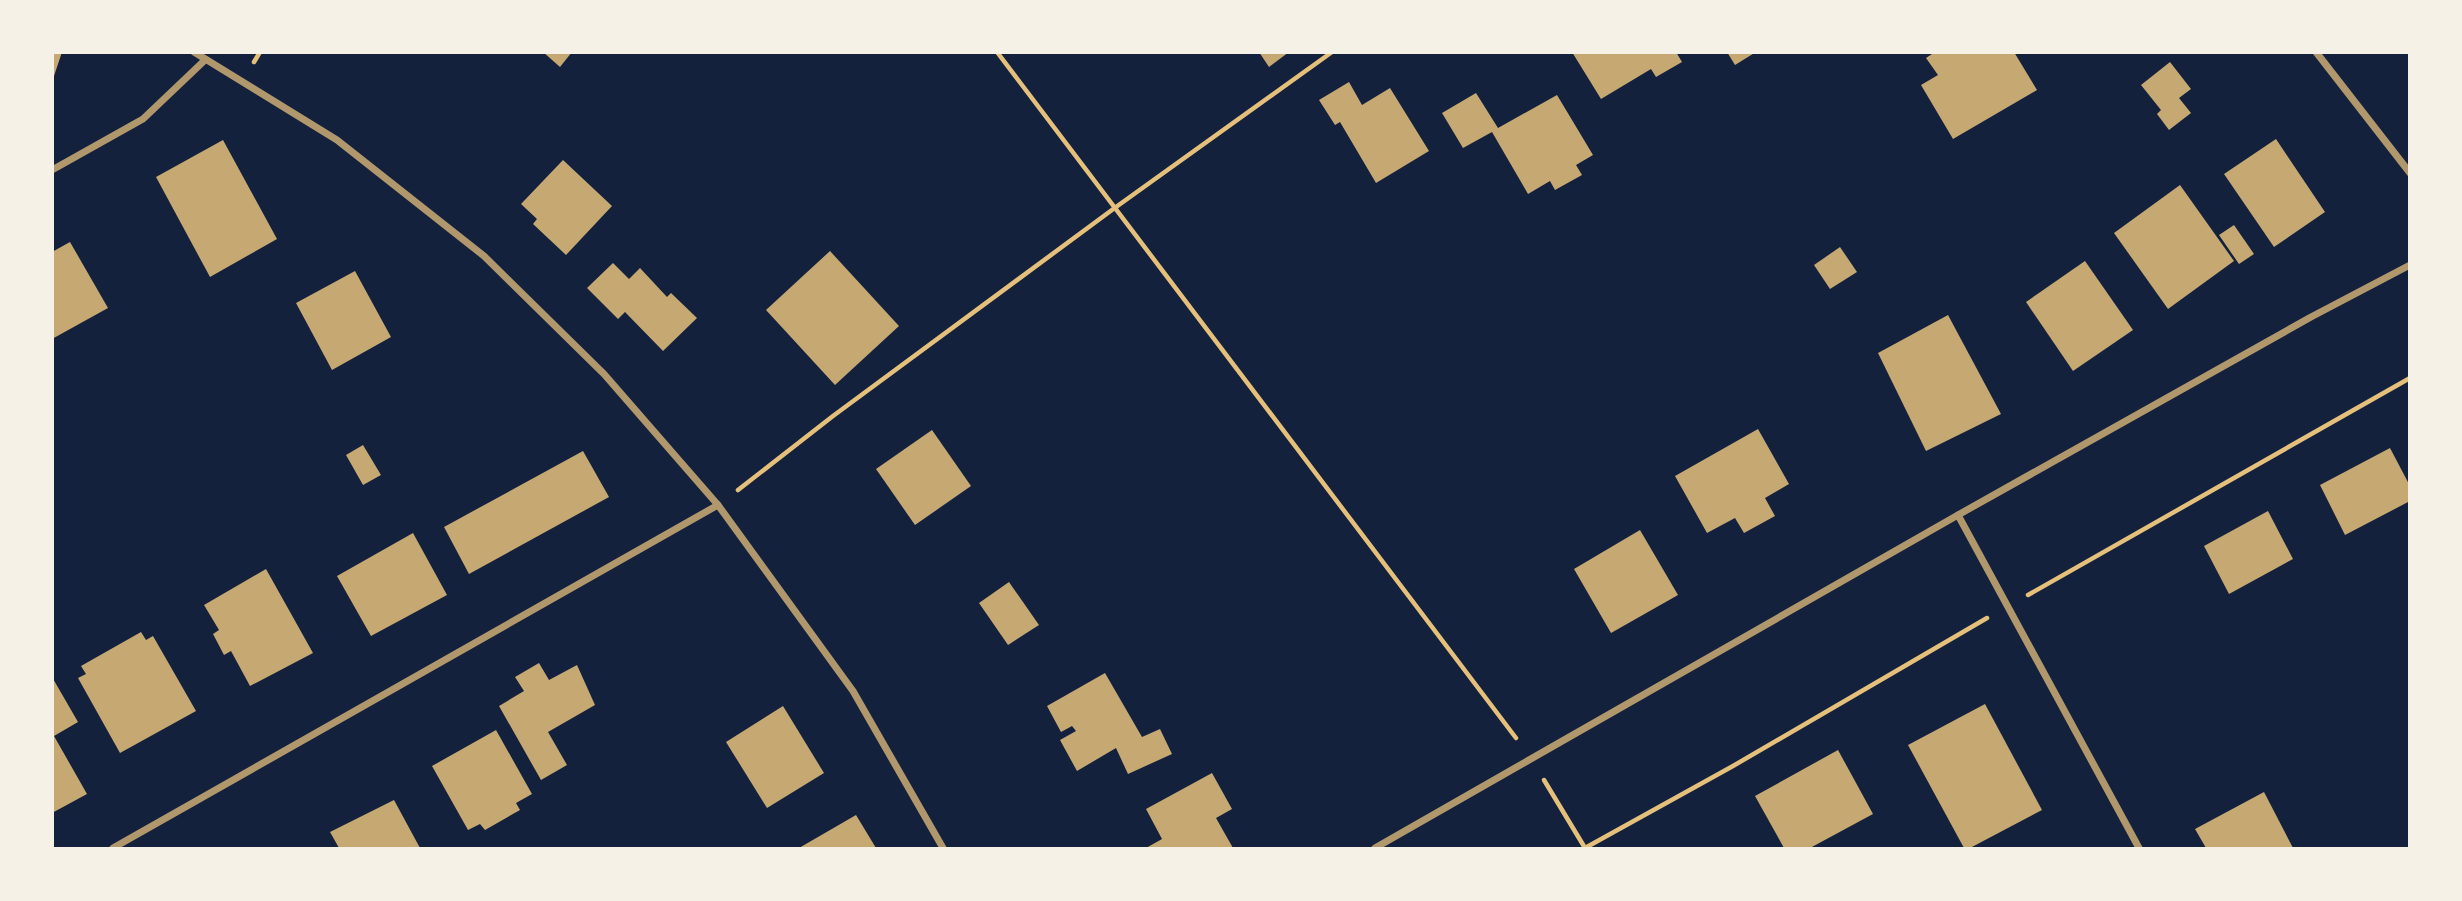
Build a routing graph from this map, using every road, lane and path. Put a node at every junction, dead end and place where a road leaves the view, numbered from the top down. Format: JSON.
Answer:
{"nodes":[{"id":1,"x":194,"y":52,"type":"edge"},
{"id":2,"x":997,"y":52,"type":"edge"},
{"id":3,"x":1332,"y":52,"type":"edge"},
{"id":4,"x":2316,"y":52,"type":"edge"},
{"id":5,"x":205,"y":60,"type":"junction"},
{"id":6,"x":52,"y":170,"type":"edge"},
{"id":7,"x":2410,"y":173,"type":"edge"},
{"id":8,"x":1116,"y":207,"type":"junction"},
{"id":9,"x":2410,"y":265,"type":"edge"},
{"id":10,"x":718,"y":505,"type":"junction"},
{"id":11,"x":1958,"y":515,"type":"junction"},
{"id":12,"x":1531,"y":759,"type":"junction"},
{"id":13,"x":113,"y":849,"type":"edge"},
{"id":14,"x":943,"y":849,"type":"edge"},
{"id":15,"x":1375,"y":849,"type":"edge"},
{"id":16,"x":1586,"y":849,"type":"edge"},
{"id":17,"x":2139,"y":849,"type":"edge"}],
"edges":[{"from":1,"to":5,"type":"street"},
{"from":2,"to":8,"type":"path"},
{"from":3,"to":8,"type":"path"},
{"from":4,"to":7,"type":"street"},
{"from":5,"to":6,"type":"street"},
{"from":5,"to":10,"type":"street"},
{"from":8,"to":10,"type":"path"},
{"from":8,"to":12,"type":"path"},
{"from":9,"to":11,"type":"street"},
{"from":10,"to":13,"type":"street"},
{"from":10,"to":14,"type":"street"},
{"from":11,"to":12,"type":"street"},
{"from":11,"to":17,"type":"street"},
{"from":12,"to":15,"type":"street"},
{"from":12,"to":16,"type":"path"}]}
